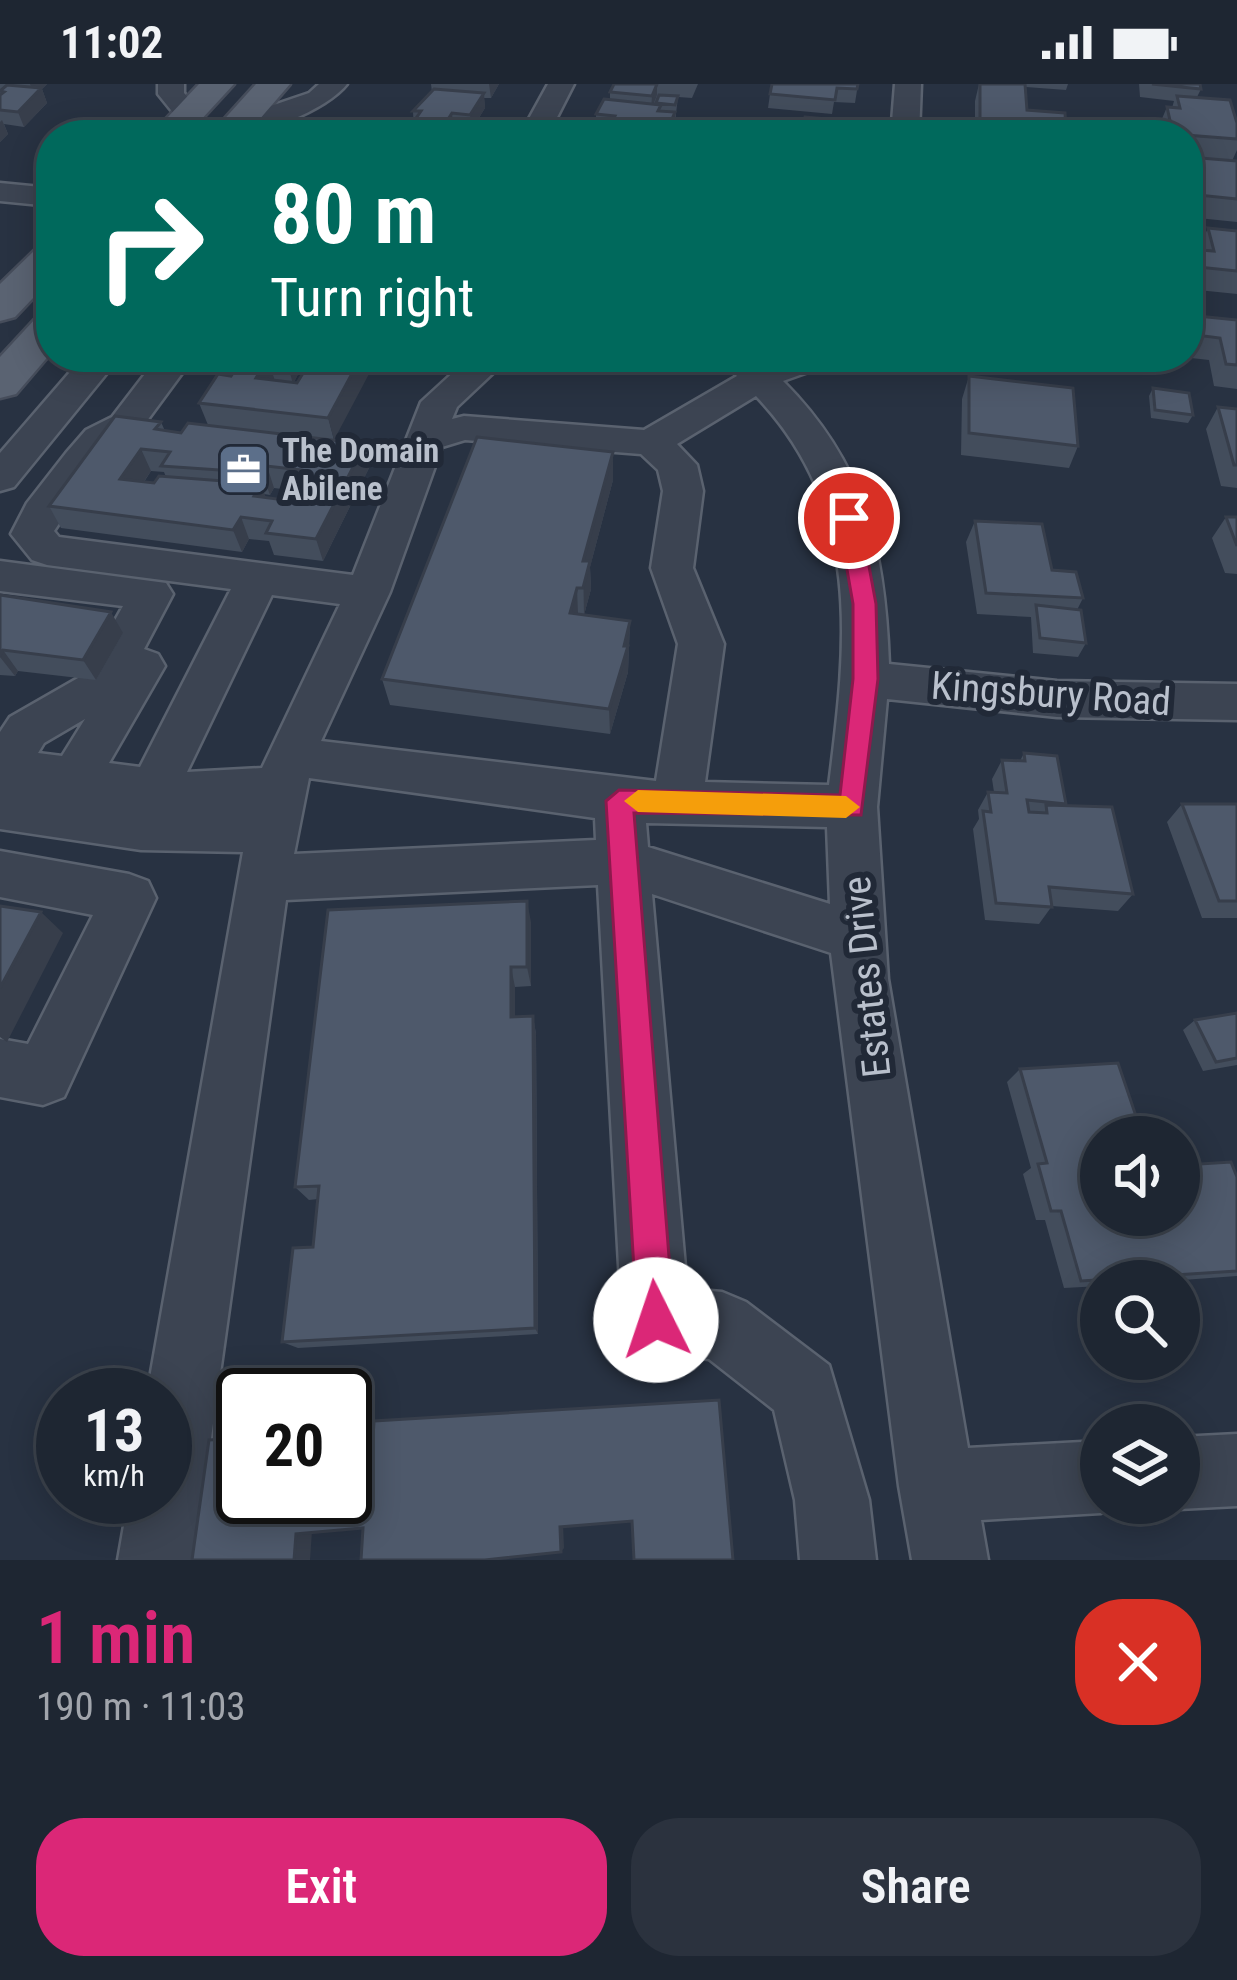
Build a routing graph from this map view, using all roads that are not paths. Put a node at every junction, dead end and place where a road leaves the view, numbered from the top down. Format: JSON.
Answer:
{"nodes":[{"id":1,"x":218,"y":84,"type":"edge"},
{"id":2,"x":274,"y":84,"type":"edge"},
{"id":3,"x":334,"y":84,"type":"edge"},
{"id":4,"x":561,"y":84,"type":"edge"},
{"id":5,"x":908,"y":84,"type":"edge"},
{"id":6,"x":176,"y":111,"type":"edge"},
{"id":7,"x":241,"y":120,"type":"edge"},
{"id":8,"x":263,"y":120,"type":"edge"},
{"id":9,"x":542,"y":120,"type":"edge"},
{"id":10,"x":905,"y":120,"type":"edge"},
{"id":11,"x":0,"y":192,"type":"edge"},
{"id":12,"x":36,"y":196,"type":"edge"},
{"id":13,"x":36,"y":271,"type":"edge"},
{"id":14,"x":0,"y":308,"type":"edge"},
{"id":15,"x":36,"y":344,"type":"edge"},
{"id":16,"x":88,"y":372,"type":"edge"},
{"id":17,"x":165,"y":372,"type":"edge"},
{"id":18,"x":475,"y":372,"type":"edge"},
{"id":19,"x":744,"y":372,"type":"edge"},
{"id":20,"x":755,"y":372,"type":"edge"},
{"id":21,"x":0,"y":384,"type":"edge"},
{"id":22,"x":429,"y":438,"type":"junction"},
{"id":23,"x":664,"y":454,"type":"junction"},
{"id":24,"x":0,"y":478,"type":"edge"},
{"id":25,"x":199,"y":572,"type":"junction"},
{"id":26,"x":0,"y":575,"type":"edge"},
{"id":27,"x":258,"y":579,"type":"junction"},
{"id":28,"x":368,"y":592,"type":"junction"},
{"id":29,"x":866,"y":679,"type":"junction"},
{"id":30,"x":1237,"y":702,"type":"edge"},
{"id":31,"x":5,"y":762,"type":"edge"},
{"id":32,"x":74,"y":779,"type":"junction"},
{"id":33,"x":677,"y":800,"type":"junction"},
{"id":34,"x":852,"y":807,"type":"junction"},
{"id":35,"x":147,"y":809,"type":"junction"},
{"id":36,"x":276,"y":813,"type":"junction"},
{"id":37,"x":620,"y":831,"type":"junction"},
{"id":38,"x":0,"y":874,"type":"edge"},
{"id":39,"x":857,"y":937,"type":"junction"},
{"id":40,"x":0,"y":1068,"type":"edge"},
{"id":41,"x":1237,"y":1470,"type":"edge"},
{"id":42,"x":1200,"y":1472,"type":"edge"},
{"id":43,"x":1080,"y":1479,"type":"edge"},
{"id":44,"x":935,"y":1486,"type":"junction"},
{"id":45,"x":156,"y":1560,"type":"edge"},
{"id":46,"x":838,"y":1560,"type":"edge"},
{"id":47,"x":950,"y":1560,"type":"edge"}],
"edges":[{"from":1,"to":6,"type":"main road"},
{"from":2,"to":7,"type":"main road"},
{"from":3,"to":8,"type":"street"},
{"from":4,"to":9,"type":"street"},
{"from":5,"to":10,"type":"street"},
{"from":11,"to":12,"type":"street"},
{"from":13,"to":14,"type":"main road"},
{"from":15,"to":21,"type":"main road"},
{"from":16,"to":24,"type":"street"},
{"from":17,"to":25,"type":"street"},
{"from":18,"to":22,"type":"street"},
{"from":19,"to":23,"type":"street"},
{"from":20,"to":29,"type":"street","name":"Estates Drive"},
{"from":22,"to":23,"type":"street"},
{"from":22,"to":28,"type":"street"},
{"from":23,"to":33,"type":"street"},
{"from":25,"to":27,"type":"street"},
{"from":25,"to":32,"type":"street"},
{"from":26,"to":31,"type":"street"},
{"from":27,"to":28,"type":"street"},
{"from":27,"to":35,"type":"street"},
{"from":28,"to":36,"type":"street"},
{"from":29,"to":30,"type":"street","name":"Kingsbury Road"},
{"from":29,"to":34,"type":"street","name":"Estates Drive"},
{"from":31,"to":32,"type":"street"},
{"from":31,"to":35,"type":"street"},
{"from":32,"to":35,"type":"street"},
{"from":33,"to":34,"type":"street"},
{"from":33,"to":37,"type":"street"},
{"from":34,"to":39,"type":"street","name":"Estates Drive"},
{"from":35,"to":36,"type":"street"},
{"from":36,"to":37,"type":"street"},
{"from":36,"to":37,"type":"street"},
{"from":36,"to":45,"type":"street"},
{"from":37,"to":39,"type":"street"},
{"from":37,"to":46,"type":"street"},
{"from":38,"to":40,"type":"street"},
{"from":39,"to":44,"type":"street","name":"Estates Drive"},
{"from":41,"to":42,"type":"street"},
{"from":43,"to":44,"type":"street"},
{"from":44,"to":47,"type":"street","name":"Estates Drive"}]}
